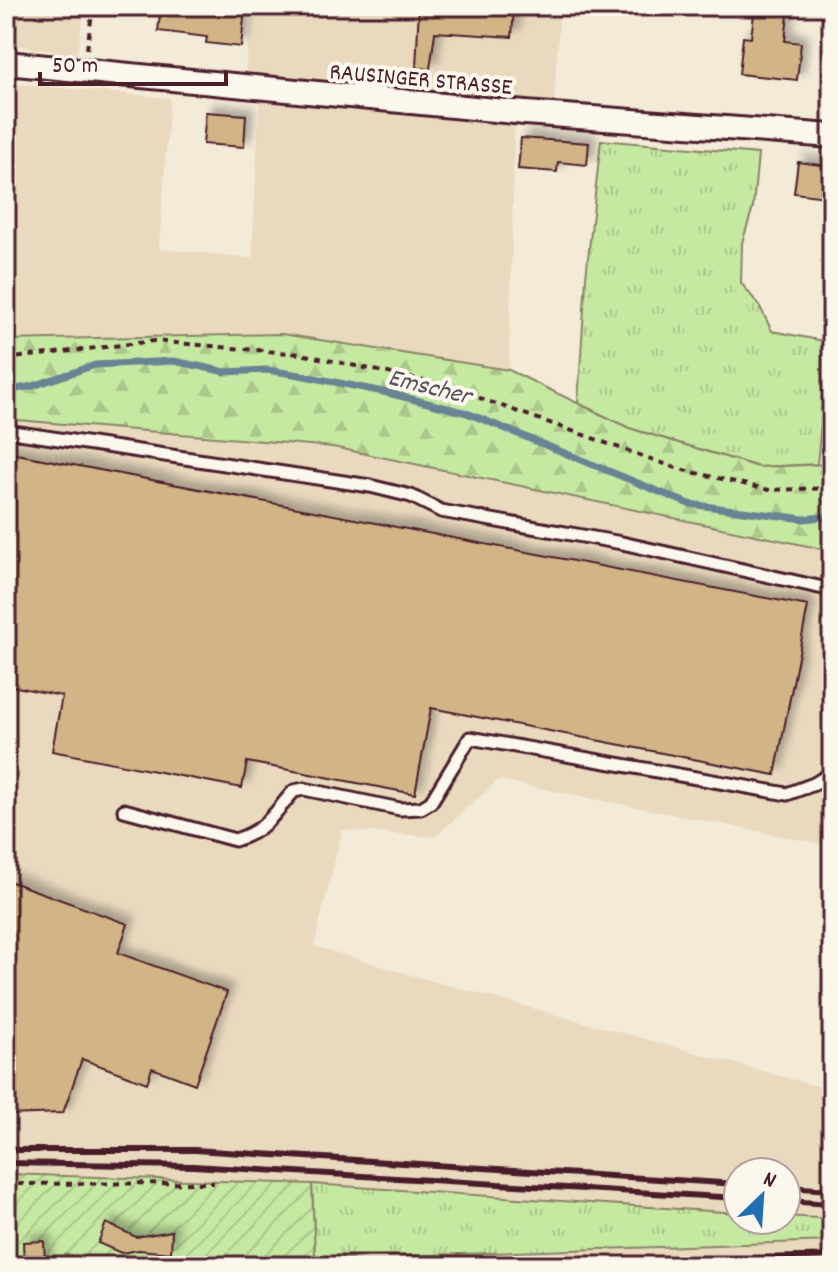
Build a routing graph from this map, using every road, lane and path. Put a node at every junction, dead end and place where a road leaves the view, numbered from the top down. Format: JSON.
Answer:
{"nodes":[{"id":1,"x":93,"y":6,"type":"edge"},
{"id":2,"x":6,"y":63,"type":"edge"},
{"id":3,"x":84,"y":71,"type":"junction"},
{"id":4,"x":832,"y":136,"type":"edge"},
{"id":5,"x":6,"y":359,"type":"edge"},
{"id":6,"x":6,"y":431,"type":"edge"},
{"id":7,"x":832,"y":488,"type":"edge"},
{"id":8,"x":832,"y":590,"type":"edge"},
{"id":9,"x":832,"y":773,"type":"edge"},
{"id":10,"x":124,"y":810,"type":"dead end"},
{"id":11,"x":214,"y":1183,"type":"dead end"},
{"id":12,"x":6,"y":1184,"type":"edge"}],
"edges":[{"from":1,"to":3,"type":"path"},
{"from":2,"to":3,"type":"street","name":"RAUSINGER STRASSE"},
{"from":3,"to":4,"type":"street","name":"RAUSINGER STRASSE"},
{"from":5,"to":7,"type":"path"},
{"from":6,"to":8,"type":"lane"},
{"from":9,"to":10,"type":"lane"},
{"from":11,"to":12,"type":"path"}]}
